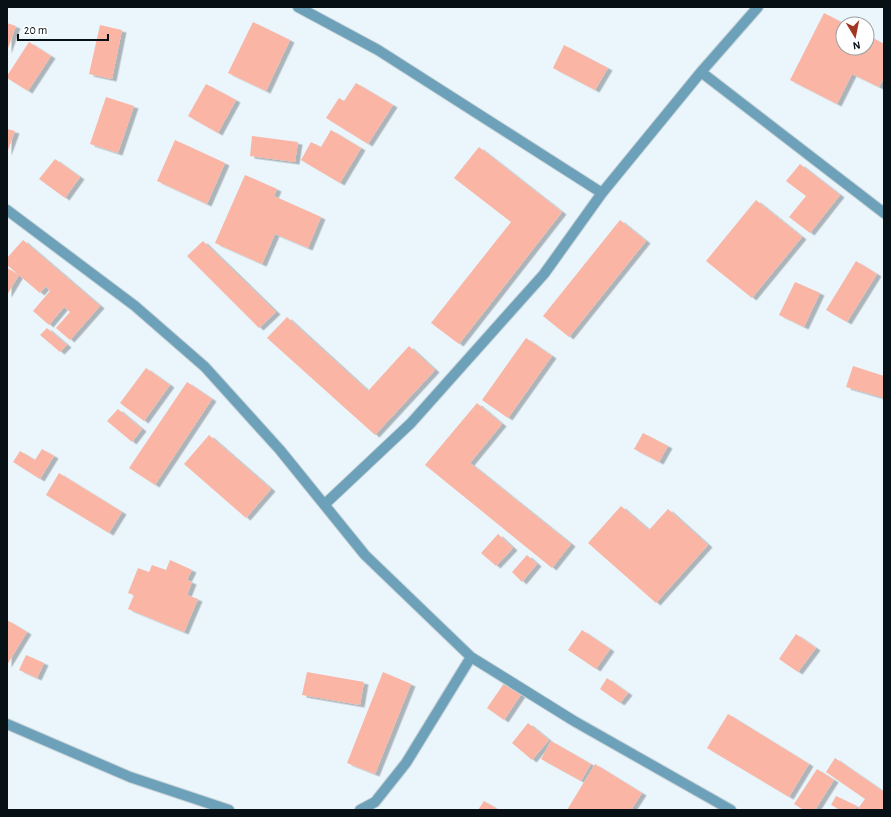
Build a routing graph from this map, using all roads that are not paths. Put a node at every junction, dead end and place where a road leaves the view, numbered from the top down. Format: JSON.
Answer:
{"nodes":[{"id":1,"x":298,"y":7,"type":"edge"},
{"id":2,"x":758,"y":7,"type":"edge"},
{"id":3,"x":701,"y":72,"type":"junction"},
{"id":4,"x":602,"y":193,"type":"junction"},
{"id":5,"x":7,"y":210,"type":"edge"},
{"id":6,"x":884,"y":213,"type":"edge"},
{"id":7,"x":325,"y":504,"type":"junction"},
{"id":8,"x":471,"y":657,"type":"junction"},
{"id":9,"x":7,"y":724,"type":"edge"},
{"id":10,"x":229,"y":810,"type":"edge"},
{"id":11,"x":360,"y":810,"type":"edge"},
{"id":12,"x":731,"y":810,"type":"edge"}],
"edges":[{"from":1,"to":4,"type":"street"},
{"from":2,"to":3,"type":"street"},
{"from":3,"to":4,"type":"street"},
{"from":3,"to":6,"type":"street"},
{"from":4,"to":7,"type":"street"},
{"from":5,"to":7,"type":"street"},
{"from":7,"to":8,"type":"street"},
{"from":8,"to":11,"type":"street"},
{"from":8,"to":12,"type":"street"},
{"from":9,"to":10,"type":"street"}]}
